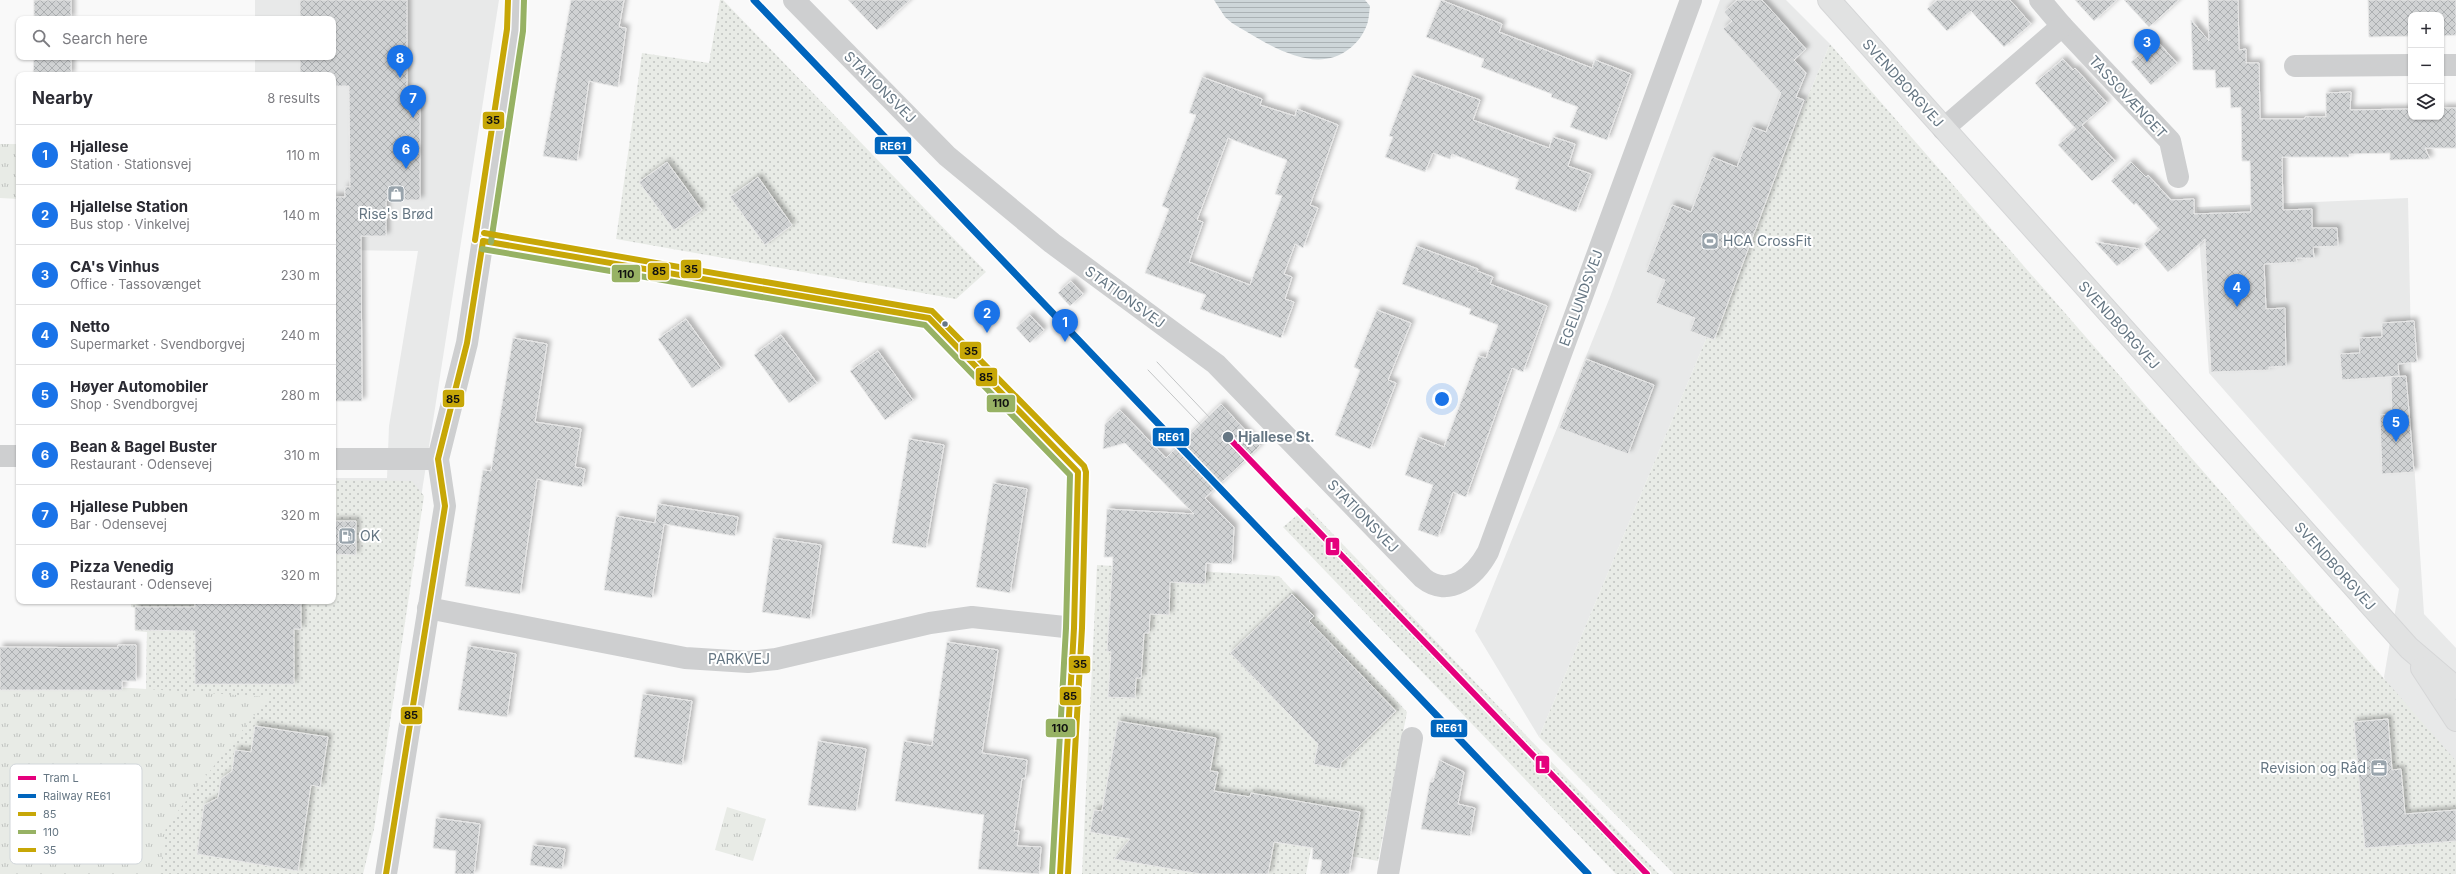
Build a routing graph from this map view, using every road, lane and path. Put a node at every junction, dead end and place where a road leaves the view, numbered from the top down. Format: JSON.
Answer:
{"nodes":[{"id":1,"x":516,"y":0,"type":"edge"},
{"id":2,"x":794,"y":0,"type":"edge"},
{"id":3,"x":1691,"y":0,"type":"edge"},
{"id":4,"x":1829,"y":0,"type":"edge"},
{"id":5,"x":2040,"y":0,"type":"edge"},
{"id":6,"x":2062,"y":26,"type":"junction"},
{"id":7,"x":2456,"y":64,"type":"edge"},
{"id":8,"x":2408,"y":65,"type":"edge"},
{"id":9,"x":2444,"y":65,"type":"edge"},
{"id":10,"x":2296,"y":66,"type":"dead end"},
{"id":11,"x":1943,"y":129,"type":"junction"},
{"id":12,"x":2178,"y":177,"type":"dead end"},
{"id":13,"x":483,"y":241,"type":"junction"},
{"id":14,"x":0,"y":456,"type":"edge"},
{"id":15,"x":16,"y":456,"type":"edge"},
{"id":16,"x":336,"y":459,"type":"edge"},
{"id":17,"x":438,"y":459,"type":"junction"},
{"id":18,"x":1456,"y":585,"type":"joint"},
{"id":19,"x":428,"y":608,"type":"junction"},
{"id":20,"x":1074,"y":628,"type":"junction"},
{"id":21,"x":2409,"y":648,"type":"junction"},
{"id":22,"x":2456,"y":688,"type":"edge"},
{"id":23,"x":2456,"y":720,"type":"edge"},
{"id":24,"x":1412,"y":738,"type":"dead end"},
{"id":25,"x":386,"y":874,"type":"edge"},
{"id":26,"x":1060,"y":874,"type":"edge"},
{"id":27,"x":1388,"y":874,"type":"edge"}],
"edges":[{"from":1,"to":13,"type":"street"},
{"from":2,"to":18,"type":"street","name":"STATIONSVEJ"},
{"from":3,"to":18,"type":"street","name":"EGELUNDSVEJ"},
{"from":4,"to":11,"type":"main road","name":"SVENDBORGVEJ"},
{"from":5,"to":6,"type":"street","name":"TASSOVÆNGET"},
{"from":6,"to":11,"type":"street"},
{"from":6,"to":12,"type":"street","name":"TASSOVÆNGET"},
{"from":7,"to":9,"type":"street"},
{"from":8,"to":10,"type":"street"},
{"from":11,"to":21,"type":"main road","name":"SVENDBORGVEJ"},
{"from":13,"to":17,"type":"street"},
{"from":13,"to":20,"type":"street"},
{"from":14,"to":15,"type":"street"},
{"from":16,"to":17,"type":"street"},
{"from":17,"to":19,"type":"street"},
{"from":19,"to":20,"type":"street","name":"PARKVEJ"},
{"from":19,"to":25,"type":"street"},
{"from":20,"to":26,"type":"street"},
{"from":21,"to":22,"type":"main road","name":"SVENDBORGVEJ"},
{"from":21,"to":23,"type":"main road","name":"SVENDBORGVEJ"},
{"from":24,"to":27,"type":"street"}]}
